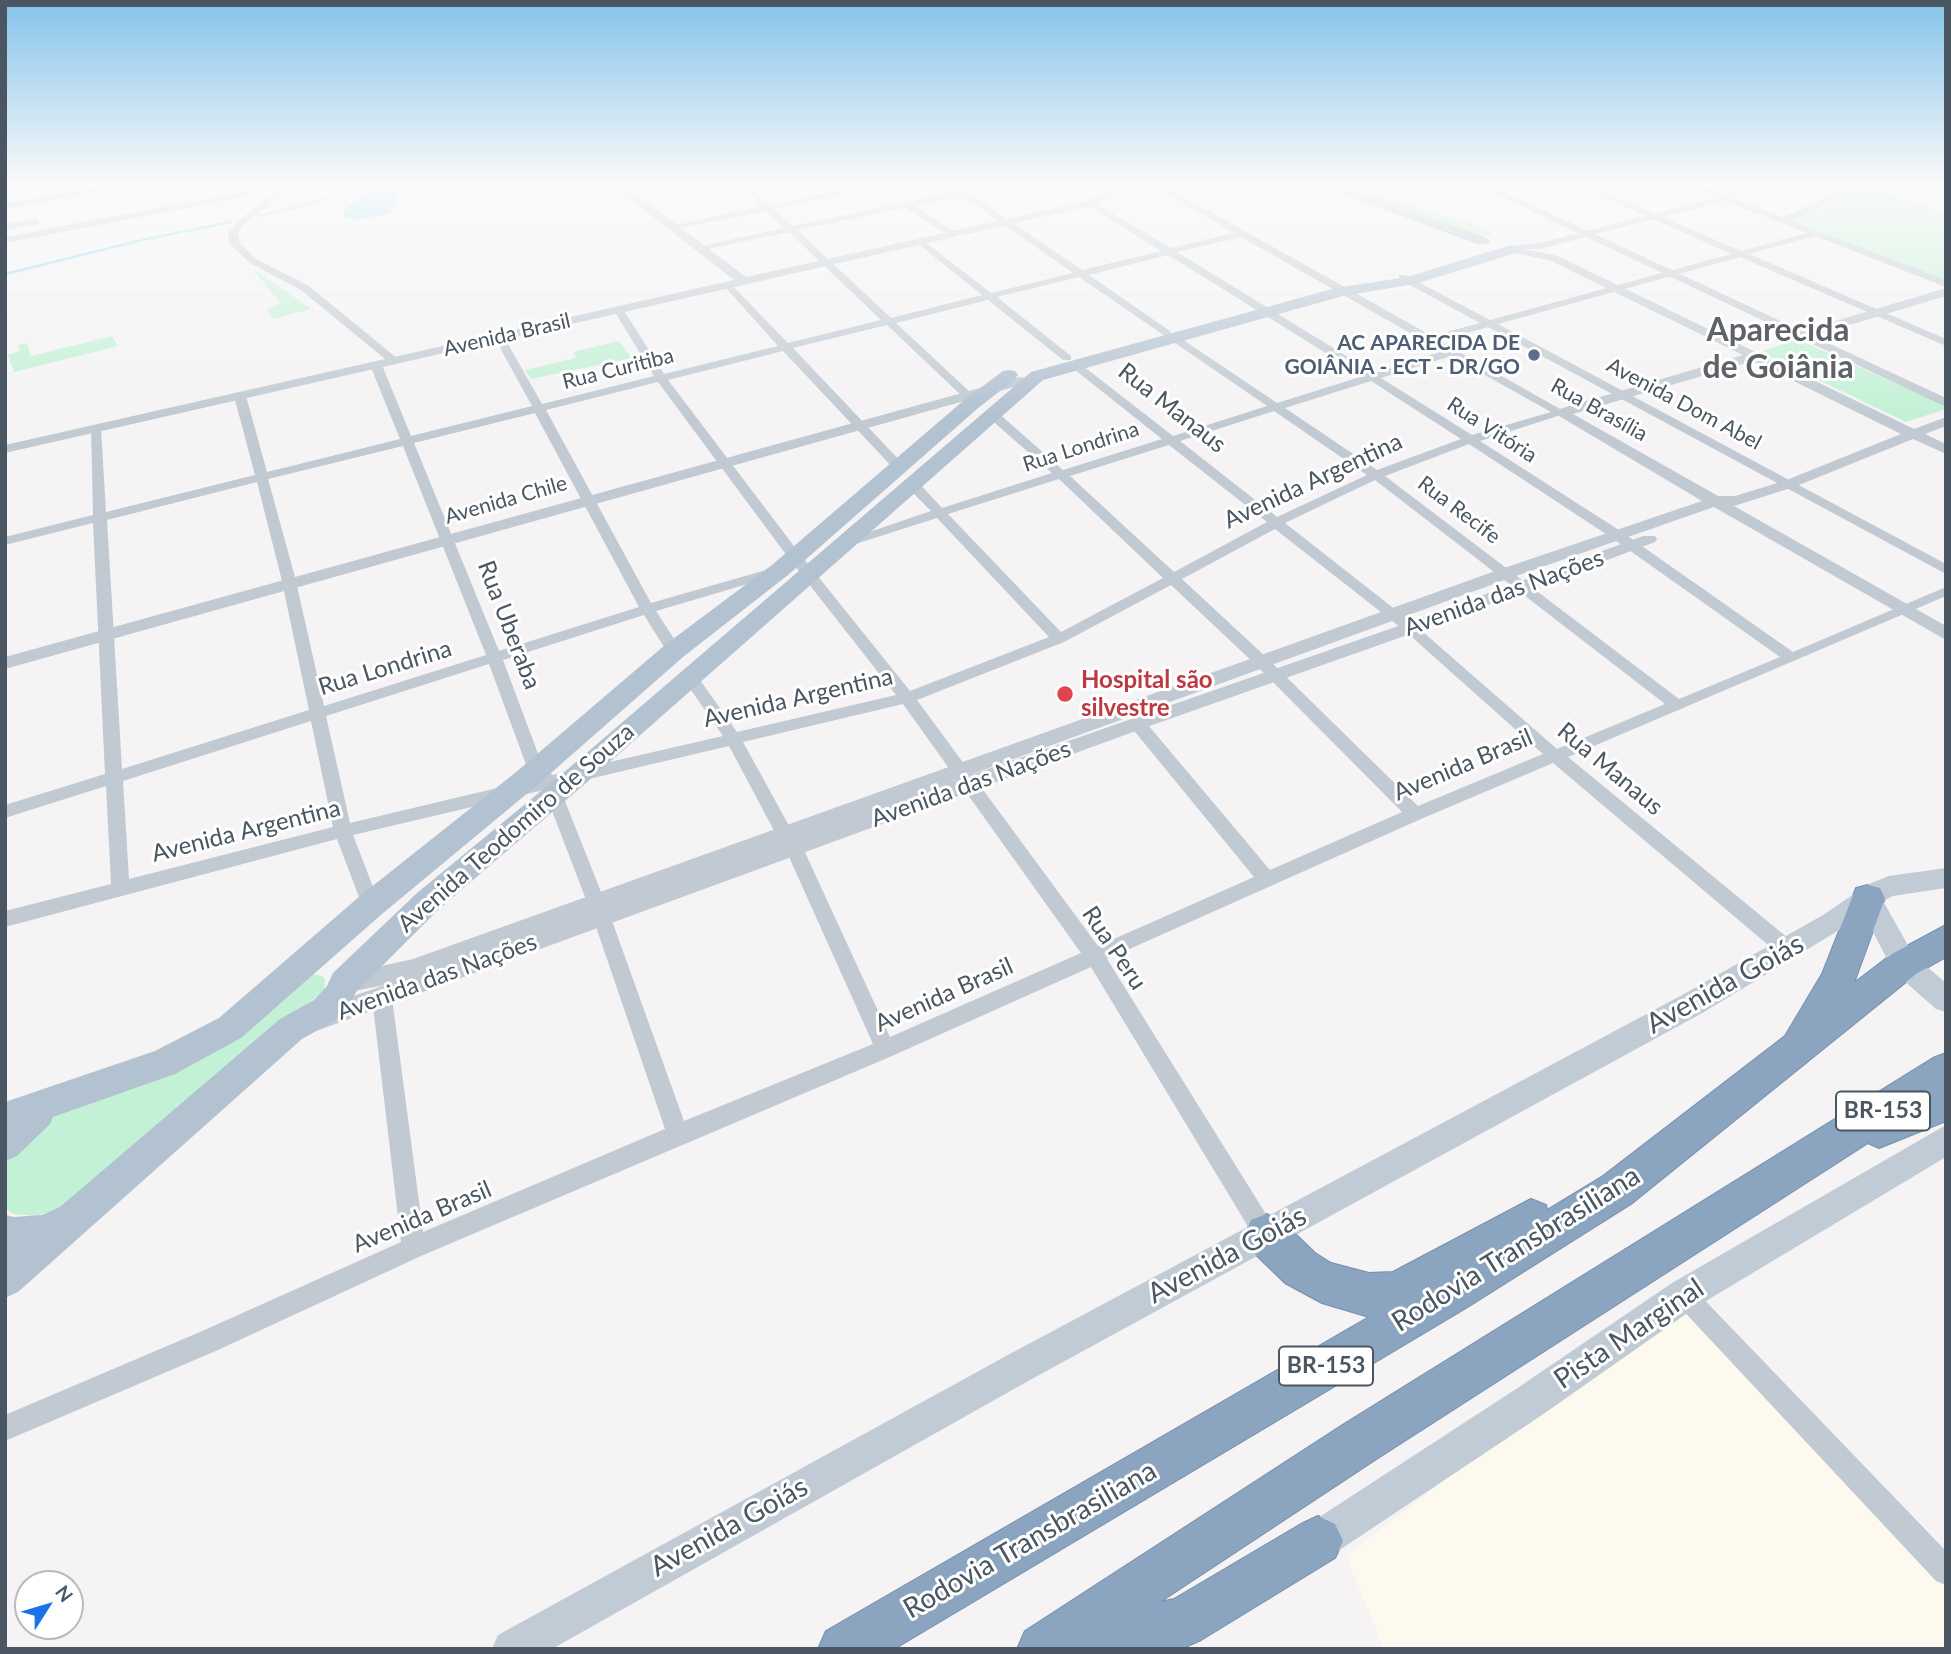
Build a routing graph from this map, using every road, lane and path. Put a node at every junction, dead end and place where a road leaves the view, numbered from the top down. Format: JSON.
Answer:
{"nodes":[{"id":1,"x":255,"y":262,"type":"edge"},
{"id":2,"x":717,"y":262,"type":"edge"},
{"id":3,"x":828,"y":262,"type":"joint"},
{"id":4,"x":947,"y":262,"type":"edge"},
{"id":5,"x":1067,"y":262,"type":"edge"},
{"id":6,"x":1125,"y":262,"type":"edge"},
{"id":7,"x":1186,"y":262,"type":"edge"},
{"id":8,"x":1290,"y":262,"type":"edge"},
{"id":9,"x":1446,"y":262,"type":"edge"},
{"id":10,"x":1456,"y":262,"type":"edge"},
{"id":11,"x":1562,"y":262,"type":"edge"},
{"id":12,"x":1644,"y":262,"type":"edge"},
{"id":13,"x":1713,"y":262,"type":"edge"},
{"id":14,"x":1759,"y":262,"type":"edge"},
{"id":15,"x":1890,"y":262,"type":"edge"},
{"id":16,"x":1083,"y":273,"type":"junction"},
{"id":17,"x":1672,"y":275,"type":"junction"},
{"id":18,"x":1406,"y":279,"type":"junction"},
{"id":19,"x":743,"y":281,"type":"junction"},
{"id":20,"x":1946,"y":284,"type":"edge"},
{"id":21,"x":729,"y":285,"type":"junction"},
{"id":22,"x":1338,"y":289,"type":"junction"},
{"id":23,"x":1617,"y":290,"type":"junction"},
{"id":24,"x":1946,"y":292,"type":"edge"},
{"id":25,"x":989,"y":296,"type":"junction"},
{"id":26,"x":618,"y":309,"type":"junction"},
{"id":27,"x":1261,"y":310,"type":"junction"},
{"id":28,"x":1877,"y":313,"type":"junction"},
{"id":29,"x":890,"y":321,"type":"junction"},
{"id":30,"x":1490,"y":323,"type":"junction"},
{"id":31,"x":1169,"y":335,"type":"junction"},
{"id":32,"x":1801,"y":335,"type":"junction"},
{"id":33,"x":499,"y":337,"type":"junction"},
{"id":34,"x":1430,"y":340,"type":"junction"},
{"id":35,"x":1946,"y":343,"type":"edge"},
{"id":36,"x":787,"y":347,"type":"junction"},
{"id":37,"x":1451,"y":352,"type":"junction"},
{"id":38,"x":1755,"y":356,"type":"junction"},
{"id":39,"x":394,"y":361,"type":"junction"},
{"id":40,"x":1071,"y":361,"type":"junction"},
{"id":41,"x":376,"y":365,"type":"junction"},
{"id":42,"x":1373,"y":377,"type":"junction"},
{"id":43,"x":661,"y":378,"type":"junction"},
{"id":44,"x":1016,"y":378,"type":"junction"},
{"id":45,"x":965,"y":392,"type":"junction"},
{"id":46,"x":1623,"y":395,"type":"junction"},
{"id":47,"x":240,"y":396,"type":"junction"},
{"id":48,"x":1946,"y":403,"type":"edge"},
{"id":49,"x":1278,"y":406,"type":"junction"},
{"id":50,"x":537,"y":409,"type":"junction"},
{"id":51,"x":1561,"y":413,"type":"junction"},
{"id":52,"x":992,"y":414,"type":"junction"},
{"id":53,"x":1946,"y":421,"type":"edge"},
{"id":54,"x":854,"y":423,"type":"junction"},
{"id":55,"x":95,"y":429,"type":"junction"},
{"id":56,"x":1914,"y":434,"type":"junction"},
{"id":57,"x":1173,"y":439,"type":"junction"},
{"id":58,"x":1469,"y":440,"type":"junction"},
{"id":59,"x":406,"y":443,"type":"junction"},
{"id":60,"x":5,"y":449,"type":"edge"},
{"id":61,"x":1946,"y":450,"type":"edge"},
{"id":62,"x":722,"y":459,"type":"junction"},
{"id":63,"x":1377,"y":475,"type":"junction"},
{"id":64,"x":906,"y":476,"type":"junction"},
{"id":65,"x":1063,"y":476,"type":"junction"},
{"id":66,"x":264,"y":478,"type":"junction"},
{"id":67,"x":1789,"y":484,"type":"junction"},
{"id":68,"x":588,"y":497,"type":"junction"},
{"id":69,"x":1727,"y":503,"type":"junction"},
{"id":70,"x":940,"y":514,"type":"junction"},
{"id":71,"x":100,"y":517,"type":"junction"},
{"id":72,"x":1278,"y":522,"type":"junction"},
{"id":73,"x":446,"y":536,"type":"junction"},
{"id":74,"x":5,"y":541,"type":"edge"},
{"id":75,"x":1624,"y":541,"type":"junction"},
{"id":76,"x":844,"y":543,"type":"junction"},
{"id":77,"x":795,"y":567,"type":"junction"},
{"id":78,"x":1946,"y":570,"type":"edge"},
{"id":79,"x":1507,"y":573,"type":"junction"},
{"id":80,"x":1172,"y":577,"type":"junction"},
{"id":81,"x":288,"y":580,"type":"junction"},
{"id":82,"x":1524,"y":586,"type":"junction"},
{"id":83,"x":1946,"y":591,"type":"edge"},
{"id":84,"x":647,"y":609,"type":"junction"},
{"id":85,"x":1904,"y":610,"type":"junction"},
{"id":86,"x":1402,"y":622,"type":"junction"},
{"id":87,"x":106,"y":631,"type":"junction"},
{"id":88,"x":1946,"y":634,"type":"edge"},
{"id":89,"x":1059,"y":639,"type":"junction"},
{"id":90,"x":674,"y":651,"type":"junction"},
{"id":91,"x":5,"y":655,"type":"edge"},
{"id":92,"x":494,"y":657,"type":"junction"},
{"id":93,"x":1792,"y":658,"type":"junction"},
{"id":94,"x":5,"y":663,"type":"edge"},
{"id":95,"x":1269,"y":668,"type":"junction"},
{"id":96,"x":690,"y":677,"type":"junction"},
{"id":97,"x":906,"y":698,"type":"junction"},
{"id":98,"x":1677,"y":705,"type":"junction"},
{"id":99,"x":318,"y":713,"type":"junction"},
{"id":100,"x":1138,"y":723,"type":"junction"},
{"id":101,"x":732,"y":737,"type":"junction"},
{"id":102,"x":1554,"y":755,"type":"junction"},
{"id":103,"x":578,"y":775,"type":"junction"},
{"id":104,"x":112,"y":778,"type":"junction"},
{"id":105,"x":964,"y":779,"type":"junction"},
{"id":106,"x":546,"y":782,"type":"junction"},
{"id":107,"x":506,"y":793,"type":"junction"},
{"id":108,"x":5,"y":812,"type":"edge"},
{"id":109,"x":1415,"y":814,"type":"junction"},
{"id":110,"x":343,"y":831,"type":"junction"},
{"id":111,"x":789,"y":841,"type":"junction"},
{"id":112,"x":1946,"y":878,"type":"edge"},
{"id":113,"x":1268,"y":881,"type":"junction"},
{"id":114,"x":120,"y":887,"type":"junction"},
{"id":115,"x":1868,"y":898,"type":"junction"},
{"id":116,"x":371,"y":905,"type":"junction"},
{"id":117,"x":599,"y":910,"type":"junction"},
{"id":118,"x":5,"y":919,"type":"edge"},
{"id":119,"x":1946,"y":939,"type":"edge"},
{"id":120,"x":1787,"y":949,"type":"junction"},
{"id":121,"x":1094,"y":957,"type":"junction"},
{"id":122,"x":1904,"y":964,"type":"junction"},
{"id":123,"x":290,"y":978,"type":"junction"},
{"id":124,"x":344,"y":983,"type":"junction"},
{"id":125,"x":382,"y":999,"type":"junction"},
{"id":126,"x":1946,"y":1000,"type":"edge"},
{"id":127,"x":291,"y":1029,"type":"junction"},
{"id":128,"x":885,"y":1049,"type":"junction"},
{"id":129,"x":1790,"y":1057,"type":"junction"},
{"id":130,"x":1946,"y":1070,"type":"edge"},
{"id":131,"x":51,"y":1102,"type":"junction"},
{"id":132,"x":1946,"y":1104,"type":"edge"},
{"id":133,"x":5,"y":1118,"type":"edge"},
{"id":134,"x":678,"y":1134,"type":"junction"},
{"id":135,"x":1942,"y":1142,"type":"edge"},
{"id":136,"x":5,"y":1144,"type":"edge"},
{"id":137,"x":1819,"y":1153,"type":"junction"},
{"id":138,"x":1617,"y":1190,"type":"junction"},
{"id":139,"x":77,"y":1217,"type":"junction"},
{"id":140,"x":5,"y":1233,"type":"edge"},
{"id":141,"x":1266,"y":1235,"type":"junction"},
{"id":142,"x":413,"y":1248,"type":"junction"},
{"id":143,"x":5,"y":1279,"type":"edge"},
{"id":144,"x":1684,"y":1295,"type":"junction"},
{"id":145,"x":5,"y":1428,"type":"edge"},
{"id":146,"x":1318,"y":1541,"type":"joint"},
{"id":147,"x":1946,"y":1571,"type":"edge"},
{"id":148,"x":512,"y":1649,"type":"edge"},
{"id":149,"x":844,"y":1649,"type":"edge"},
{"id":150,"x":1043,"y":1649,"type":"edge"},
{"id":151,"x":1076,"y":1649,"type":"edge"}],
"edges":[{"from":1,"to":39,"type":"street"},
{"from":2,"to":19,"type":"street"},
{"from":3,"to":19,"type":"street","name":"Avenida Brasil"},
{"from":3,"to":29,"type":"street"},
{"from":4,"to":25,"type":"street","name":"Rua Manaus"},
{"from":5,"to":16,"type":"street","name":"Rua Recife"},
{"from":6,"to":16,"type":"street","name":"Rua Curitiba"},
{"from":7,"to":27,"type":"street","name":"Rua Vitória"},
{"from":8,"to":22,"type":"street","name":"Rua Brasília"},
{"from":9,"to":18,"type":"main road"},
{"from":10,"to":18,"type":"main road"},
{"from":11,"to":23,"type":"street"},
{"from":12,"to":17,"type":"street"},
{"from":13,"to":17,"type":"street"},
{"from":14,"to":28,"type":"street"},
{"from":15,"to":20,"type":"street"},
{"from":16,"to":25,"type":"street","name":"Rua Curitiba"},
{"from":16,"to":31,"type":"street","name":"Rua Recife"},
{"from":17,"to":23,"type":"street"},
{"from":17,"to":32,"type":"street"},
{"from":18,"to":22,"type":"main road","name":"Avenida Chile"},
{"from":18,"to":30,"type":"street","name":"Avenida Dom Abel"},
{"from":19,"to":21,"type":"street","name":"Avenida Brasil"},
{"from":21,"to":26,"type":"street","name":"Avenida Brasil"},
{"from":21,"to":36,"type":"street"},
{"from":22,"to":27,"type":"main road","name":"Avenida Chile"},
{"from":22,"to":34,"type":"street","name":"Rua Brasília"},
{"from":23,"to":30,"type":"street"},
{"from":23,"to":38,"type":"street"},
{"from":24,"to":28,"type":"street"},
{"from":25,"to":29,"type":"street","name":"Rua Curitiba"},
{"from":25,"to":40,"type":"street","name":"Rua Manaus"},
{"from":26,"to":33,"type":"street","name":"Avenida Brasil"},
{"from":26,"to":43,"type":"street","name":"Rua Peru"},
{"from":27,"to":31,"type":"main road","name":"Avenida Chile"},
{"from":27,"to":42,"type":"street","name":"Rua Vitória"},
{"from":28,"to":32,"type":"street"},
{"from":28,"to":35,"type":"street"},
{"from":29,"to":36,"type":"street","name":"Rua Curitiba"},
{"from":29,"to":45,"type":"street"},
{"from":30,"to":34,"type":"street"},
{"from":30,"to":46,"type":"street","name":"Avenida Dom Abel"},
{"from":31,"to":40,"type":"main road","name":"Avenida Chile"},
{"from":31,"to":49,"type":"street","name":"Rua Recife"},
{"from":32,"to":48,"type":"street"},
{"from":33,"to":39,"type":"street","name":"Avenida Brasil"},
{"from":33,"to":50,"type":"street"},
{"from":34,"to":37,"type":"street","name":"Rua Brasília"},
{"from":36,"to":43,"type":"street","name":"Rua Curitiba"},
{"from":36,"to":54,"type":"street"},
{"from":37,"to":42,"type":"street","name":"Rua Londrina"},
{"from":37,"to":51,"type":"street","name":"Rua Brasília"},
{"from":38,"to":46,"type":"street"},
{"from":38,"to":56,"type":"street"},
{"from":39,"to":41,"type":"street","name":"Avenida Brasil"},
{"from":40,"to":44,"type":"main road","name":"Avenida Chile"},
{"from":40,"to":57,"type":"street","name":"Rua Manaus"},
{"from":41,"to":47,"type":"street","name":"Avenida Brasil"},
{"from":41,"to":59,"type":"street","name":"Rua Uberaba"},
{"from":42,"to":49,"type":"street","name":"Rua Londrina"},
{"from":42,"to":58,"type":"street","name":"Rua Vitória"},
{"from":43,"to":50,"type":"street","name":"Rua Curitiba"},
{"from":43,"to":62,"type":"street","name":"Rua Peru"},
{"from":44,"to":45,"type":"street","name":"Avenida Chile"},
{"from":44,"to":52,"type":"main road","name":"Avenida Teodomiro de Souza"},
{"from":44,"to":64,"type":"main road","name":"Avenida Teodomiro de Souza"},
{"from":45,"to":54,"type":"street","name":"Avenida Chile"},
{"from":46,"to":51,"type":"street"},
{"from":46,"to":67,"type":"street","name":"Avenida Dom Abel"},
{"from":47,"to":55,"type":"street","name":"Avenida Brasil"},
{"from":47,"to":66,"type":"street"},
{"from":49,"to":57,"type":"street","name":"Rua Londrina"},
{"from":49,"to":63,"type":"street","name":"Rua Recife"},
{"from":50,"to":59,"type":"street","name":"Rua Curitiba"},
{"from":50,"to":68,"type":"street"},
{"from":51,"to":58,"type":"street","name":"Avenida Argentina"},
{"from":51,"to":69,"type":"street","name":"Rua Brasília"},
{"from":52,"to":64,"type":"main road","name":"Avenida Teodomiro de Souza"},
{"from":52,"to":65,"type":"street"},
{"from":53,"to":56,"type":"street","name":"Avenida das Nações"},
{"from":54,"to":62,"type":"street","name":"Avenida Chile"},
{"from":54,"to":64,"type":"street"},
{"from":55,"to":60,"type":"street","name":"Avenida Brasil"},
{"from":55,"to":71,"type":"street"},
{"from":56,"to":61,"type":"street"},
{"from":56,"to":67,"type":"street","name":"Avenida das Nações"},
{"from":57,"to":65,"type":"street","name":"Rua Londrina"},
{"from":57,"to":72,"type":"street","name":"Rua Manaus"},
{"from":58,"to":63,"type":"street","name":"Avenida Argentina"},
{"from":58,"to":75,"type":"street","name":"Rua Vitória"},
{"from":59,"to":66,"type":"street","name":"Rua Curitiba"},
{"from":59,"to":73,"type":"street","name":"Rua Uberaba"},
{"from":62,"to":68,"type":"street","name":"Avenida Chile"},
{"from":62,"to":77,"type":"street","name":"Rua Peru"},
{"from":63,"to":72,"type":"street","name":"Avenida Argentina"},
{"from":63,"to":79,"type":"street","name":"Rua Recife"},
{"from":64,"to":70,"type":"street"},
{"from":64,"to":76,"type":"main road","name":"Avenida Teodomiro de Souza"},
{"from":64,"to":77,"type":"main road","name":"Avenida Teodomiro de Souza"},
{"from":65,"to":70,"type":"street","name":"Rua Londrina"},
{"from":65,"to":80,"type":"street"},
{"from":66,"to":71,"type":"street","name":"Rua Curitiba"},
{"from":66,"to":81,"type":"street"},
{"from":67,"to":69,"type":"street","name":"Avenida das Nações"},
{"from":67,"to":78,"type":"street","name":"Avenida Dom Abel"},
{"from":68,"to":73,"type":"street","name":"Avenida Chile"},
{"from":68,"to":84,"type":"street"},
{"from":69,"to":75,"type":"street","name":"Avenida das Nações"},
{"from":69,"to":85,"type":"street","name":"Rua Brasília"},
{"from":70,"to":76,"type":"street","name":"Rua Londrina"},
{"from":70,"to":89,"type":"street"},
{"from":71,"to":74,"type":"street","name":"Rua Curitiba"},
{"from":71,"to":87,"type":"street"},
{"from":72,"to":80,"type":"street","name":"Avenida Argentina"},
{"from":72,"to":86,"type":"street","name":"Rua Manaus"},
{"from":73,"to":81,"type":"street","name":"Avenida Chile"},
{"from":73,"to":92,"type":"street","name":"Rua Uberaba"},
{"from":75,"to":79,"type":"street","name":"Avenida das Nações"},
{"from":75,"to":82,"type":"street","name":"Avenida das Nações"},
{"from":75,"to":93,"type":"street","name":"Rua Vitória"},
{"from":76,"to":77,"type":"main road","name":"Avenida Teodomiro de Souza"},
{"from":77,"to":84,"type":"street","name":"Rua Londrina"},
{"from":77,"to":90,"type":"main road","name":"Avenida Teodomiro de Souza"},
{"from":77,"to":96,"type":"main road","name":"Avenida Teodomiro de Souza"},
{"from":77,"to":97,"type":"street","name":"Rua Peru"},
{"from":79,"to":82,"type":"street","name":"Rua Recife"},
{"from":79,"to":86,"type":"street","name":"Avenida das Nações"},
{"from":80,"to":89,"type":"street","name":"Avenida Argentina"},
{"from":80,"to":95,"type":"street"},
{"from":81,"to":87,"type":"street","name":"Avenida Chile"},
{"from":81,"to":99,"type":"street"},
{"from":82,"to":86,"type":"street","name":"Avenida das Nações"},
{"from":82,"to":98,"type":"street","name":"Rua Recife"},
{"from":83,"to":85,"type":"street","name":"Avenida Brasil"},
{"from":84,"to":90,"type":"street"},
{"from":84,"to":92,"type":"street","name":"Rua Londrina"},
{"from":85,"to":88,"type":"street","name":"Rua Brasília"},
{"from":85,"to":93,"type":"street","name":"Avenida Brasil"},
{"from":86,"to":95,"type":"street","name":"Avenida das Nações"},
{"from":86,"to":102,"type":"street","name":"Rua Manaus"},
{"from":87,"to":91,"type":"street","name":"Avenida Chile"},
{"from":87,"to":94,"type":"street","name":"Avenida Chile"},
{"from":87,"to":104,"type":"street"},
{"from":89,"to":97,"type":"street","name":"Avenida Argentina"},
{"from":90,"to":106,"type":"main road","name":"Avenida Teodomiro de Souza"},
{"from":92,"to":99,"type":"street","name":"Rua Londrina"},
{"from":92,"to":106,"type":"street","name":"Rua Uberaba"},
{"from":93,"to":98,"type":"street","name":"Avenida Brasil"},
{"from":95,"to":100,"type":"street","name":"Avenida das Nações"},
{"from":95,"to":105,"type":"street","name":"Avenida das Nações"},
{"from":95,"to":109,"type":"street"},
{"from":96,"to":101,"type":"street"},
{"from":96,"to":103,"type":"main road","name":"Avenida Teodomiro de Souza"},
{"from":97,"to":101,"type":"street","name":"Avenida Argentina"},
{"from":97,"to":105,"type":"street","name":"Rua Peru"},
{"from":98,"to":102,"type":"street","name":"Avenida Brasil"},
{"from":99,"to":104,"type":"street","name":"Rua Londrina"},
{"from":99,"to":110,"type":"street"},
{"from":100,"to":105,"type":"street","name":"Avenida das Nações"},
{"from":100,"to":113,"type":"street"},
{"from":101,"to":103,"type":"street","name":"Avenida Argentina"},
{"from":101,"to":111,"type":"street"},
{"from":102,"to":109,"type":"street","name":"Avenida Brasil"},
{"from":102,"to":120,"type":"street","name":"Rua Manaus"},
{"from":103,"to":106,"type":"main road","name":"Avenida Teodomiro de Souza"},
{"from":104,"to":108,"type":"street","name":"Rua Londrina"},
{"from":104,"to":114,"type":"street"},
{"from":105,"to":111,"type":"street","name":"Avenida das Nações"},
{"from":105,"to":121,"type":"street","name":"Rua Peru"},
{"from":106,"to":107,"type":"main road","name":"Avenida Teodomiro de Souza"},
{"from":106,"to":117,"type":"street","name":"Rua Uberaba"},
{"from":106,"to":124,"type":"main road","name":"Avenida Teodomiro de Souza"},
{"from":107,"to":110,"type":"street","name":"Avenida Argentina"},
{"from":107,"to":116,"type":"main road","name":"Avenida Teodomiro de Souza"},
{"from":109,"to":113,"type":"street","name":"Avenida Brasil"},
{"from":110,"to":114,"type":"street","name":"Avenida Argentina"},
{"from":110,"to":116,"type":"street"},
{"from":111,"to":117,"type":"street","name":"Avenida das Nações"},
{"from":111,"to":128,"type":"street"},
{"from":112,"to":115,"type":"main road","name":"Avenida Goiás"},
{"from":113,"to":121,"type":"street","name":"Avenida Brasil"},
{"from":114,"to":118,"type":"street","name":"Avenida Argentina"},
{"from":115,"to":120,"type":"main road","name":"Avenida Goiás"},
{"from":115,"to":122,"type":"main road"},
{"from":115,"to":129,"type":"highway"},
{"from":116,"to":123,"type":"main road","name":"Avenida Teodomiro de Souza"},
{"from":117,"to":124,"type":"street","name":"Avenida das Nações"},
{"from":117,"to":125,"type":"street","name":"Avenida das Nações"},
{"from":117,"to":134,"type":"street","name":"Rua Uberaba"},
{"from":119,"to":122,"type":"highway","name":"Rodovia Transbrasiliana","number":"BR-153"},
{"from":120,"to":141,"type":"main road","name":"Avenida Goiás"},
{"from":121,"to":128,"type":"street","name":"Avenida Brasil"},
{"from":121,"to":141,"type":"street","name":"Rua Peru"},
{"from":122,"to":126,"type":"main road"},
{"from":122,"to":129,"type":"highway","name":"Rodovia Transbrasiliana","number":"BR-153"},
{"from":123,"to":124,"type":"main road"},
{"from":123,"to":131,"type":"main road","name":"Avenida Teodomiro de Souza"},
{"from":124,"to":127,"type":"main road","name":"Avenida Teodomiro de Souza"},
{"from":125,"to":127,"type":"street","name":"Avenida das Nações"},
{"from":125,"to":142,"type":"street"},
{"from":127,"to":139,"type":"main road","name":"Avenida Teodomiro de Souza"},
{"from":128,"to":134,"type":"street","name":"Avenida Brasil"},
{"from":129,"to":138,"type":"highway","name":"Rodovia Transbrasiliana","number":"BR-153"},
{"from":130,"to":137,"type":"highway","number":"BR-153"},
{"from":131,"to":133,"type":"main road"},
{"from":131,"to":136,"type":"main road"},
{"from":132,"to":137,"type":"highway"},
{"from":134,"to":142,"type":"street","name":"Avenida Brasil"},
{"from":135,"to":144,"type":"main road","name":"Pista Marginal"},
{"from":137,"to":150,"type":"highway","number":"BR-153"},
{"from":138,"to":141,"type":"highway"},
{"from":138,"to":149,"type":"highway","name":"Rodovia Transbrasiliana","number":"BR-153"},
{"from":139,"to":140,"type":"main road"},
{"from":139,"to":143,"type":"main road","name":"Avenida Teodomiro de Souza"},
{"from":141,"to":148,"type":"main road","name":"Avenida Goiás"},
{"from":142,"to":145,"type":"street","name":"Avenida Brasil"},
{"from":144,"to":146,"type":"main road","name":"Pista Marginal"},
{"from":144,"to":147,"type":"street"},
{"from":146,"to":151,"type":"highway"}]}
